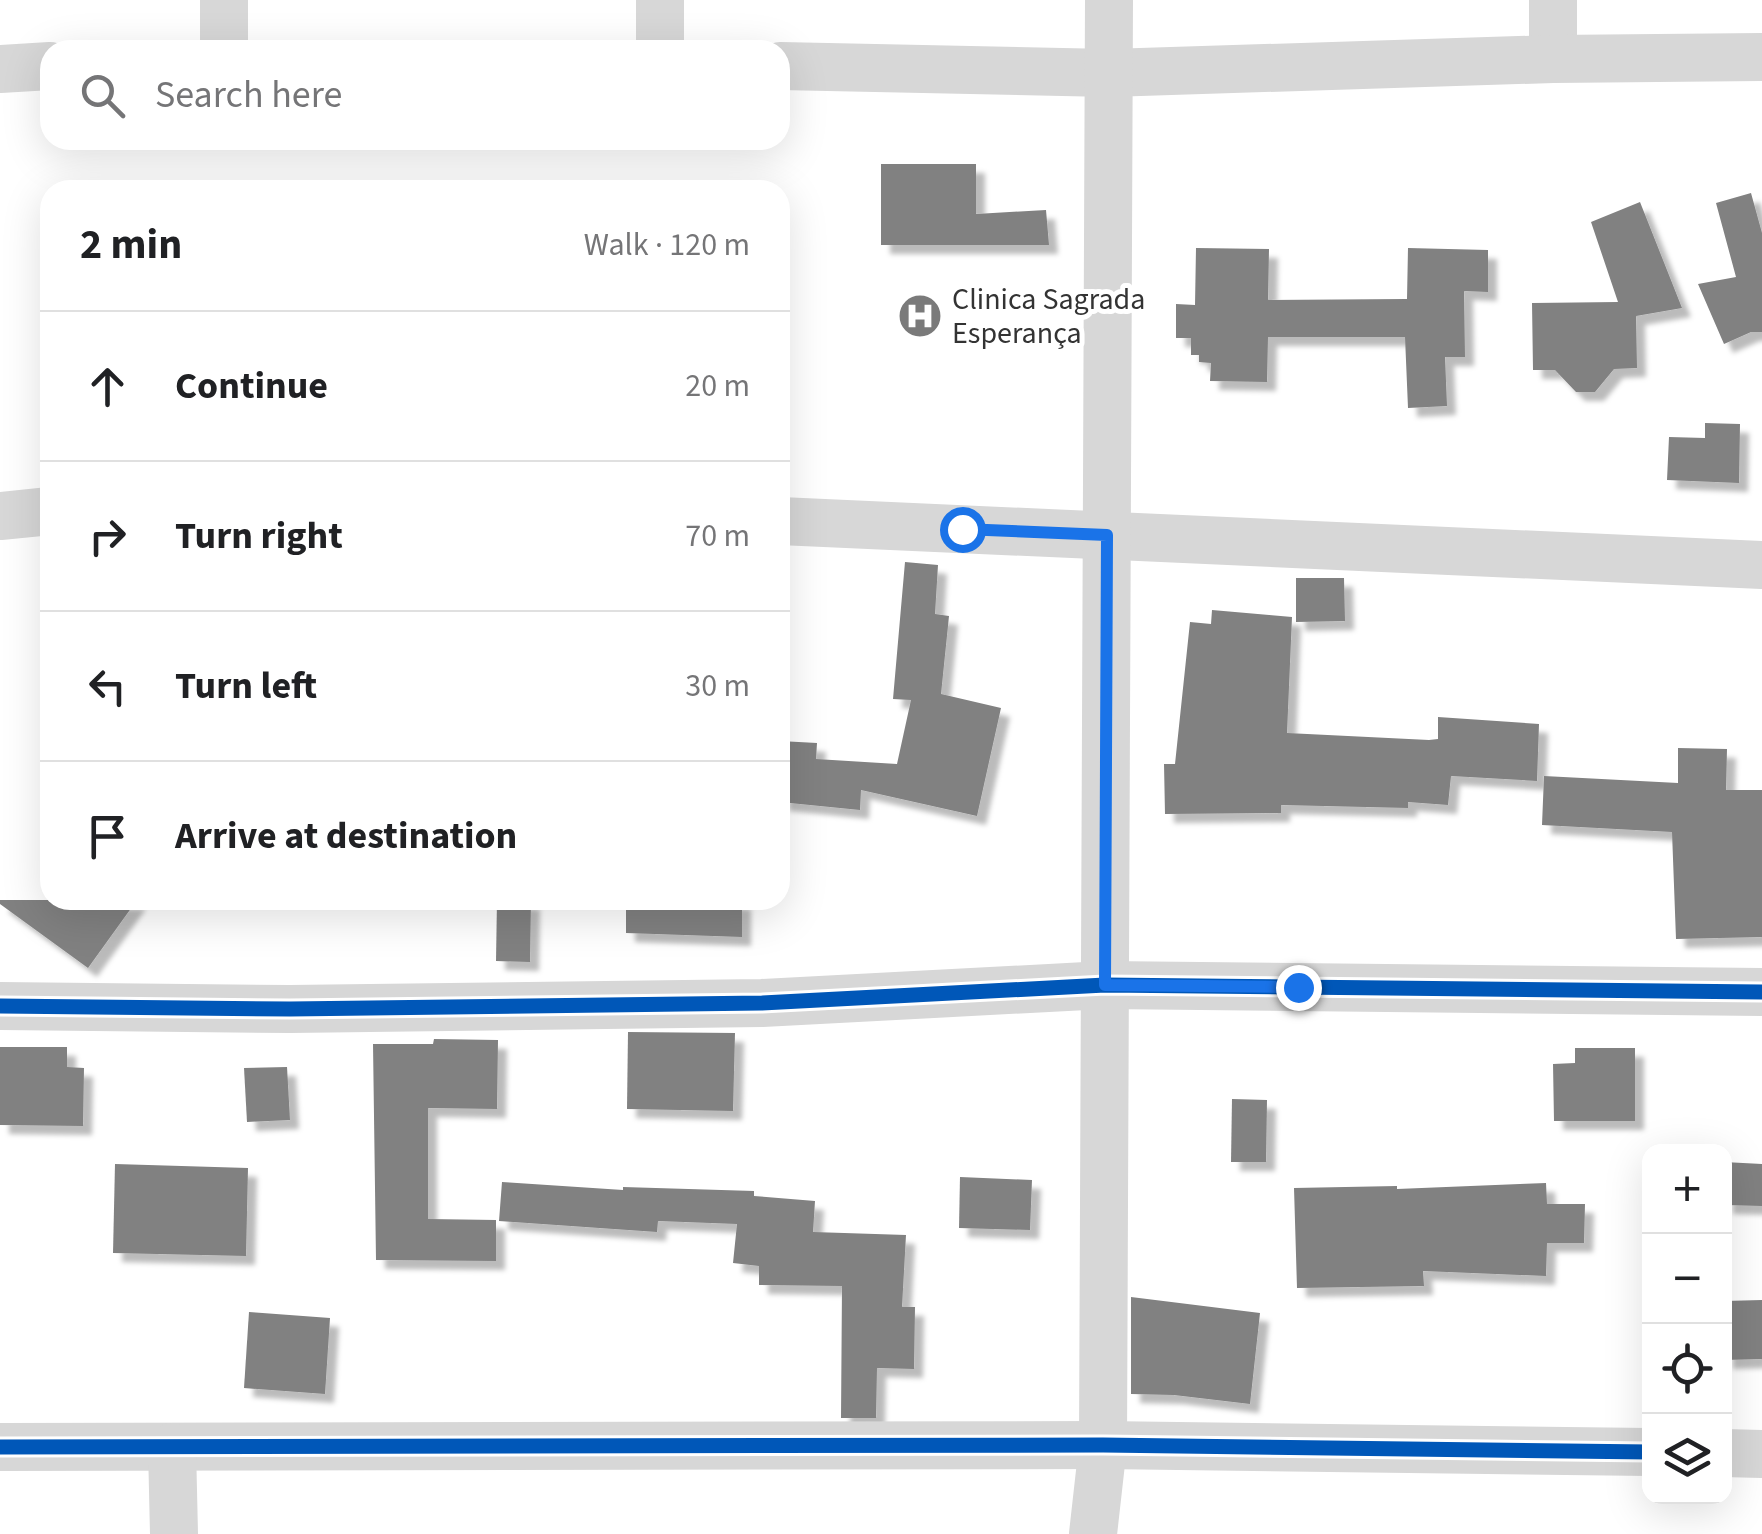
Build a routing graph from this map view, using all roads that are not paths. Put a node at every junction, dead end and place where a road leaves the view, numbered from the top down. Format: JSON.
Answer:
{"nodes":[{"id":1,"x":224,"y":0,"type":"edge"},
{"id":2,"x":660,"y":0,"type":"edge"},
{"id":3,"x":1109,"y":0,"type":"edge"},
{"id":4,"x":1554,"y":0,"type":"edge"},
{"id":5,"x":224,"y":40,"type":"edge"},
{"id":6,"x":660,"y":40,"type":"edge"},
{"id":7,"x":1762,"y":57,"type":"edge"},
{"id":8,"x":1553,"y":58,"type":"junction"},
{"id":9,"x":790,"y":66,"type":"edge"},
{"id":10,"x":40,"y":67,"type":"edge"},
{"id":11,"x":0,"y":69,"type":"edge"},
{"id":12,"x":1108,"y":73,"type":"junction"},
{"id":13,"x":40,"y":511,"type":"edge"},
{"id":14,"x":0,"y":516,"type":"edge"},
{"id":15,"x":790,"y":521,"type":"edge"},
{"id":16,"x":1107,"y":535,"type":"junction"},
{"id":17,"x":1762,"y":564,"type":"edge"},
{"id":18,"x":1105,"y":985,"type":"junction"},
{"id":19,"x":1762,"y":992,"type":"edge"},
{"id":20,"x":0,"y":1006,"type":"edge"},
{"id":21,"x":1103,"y":1445,"type":"junction"},
{"id":22,"x":172,"y":1447,"type":"junction"},
{"id":23,"x":0,"y":1448,"type":"edge"},
{"id":24,"x":1642,"y":1452,"type":"edge"},
{"id":25,"x":1732,"y":1454,"type":"edge"},
{"id":26,"x":1762,"y":1454,"type":"edge"},
{"id":27,"x":174,"y":1534,"type":"edge"},
{"id":28,"x":1092,"y":1534,"type":"edge"}],
"edges":[{"from":1,"to":5,"type":"street"},
{"from":2,"to":6,"type":"street"},
{"from":3,"to":12,"type":"street"},
{"from":4,"to":8,"type":"street"},
{"from":7,"to":8,"type":"street"},
{"from":8,"to":12,"type":"street"},
{"from":9,"to":12,"type":"street"},
{"from":10,"to":11,"type":"street"},
{"from":12,"to":16,"type":"street"},
{"from":13,"to":14,"type":"street"},
{"from":15,"to":16,"type":"street"},
{"from":16,"to":17,"type":"street"},
{"from":16,"to":18,"type":"street"},
{"from":18,"to":19,"type":"street"},
{"from":18,"to":20,"type":"street"},
{"from":18,"to":21,"type":"street"},
{"from":21,"to":22,"type":"street"},
{"from":21,"to":24,"type":"street"},
{"from":21,"to":28,"type":"street"},
{"from":22,"to":23,"type":"street"},
{"from":22,"to":27,"type":"street"},
{"from":25,"to":26,"type":"street"}]}
